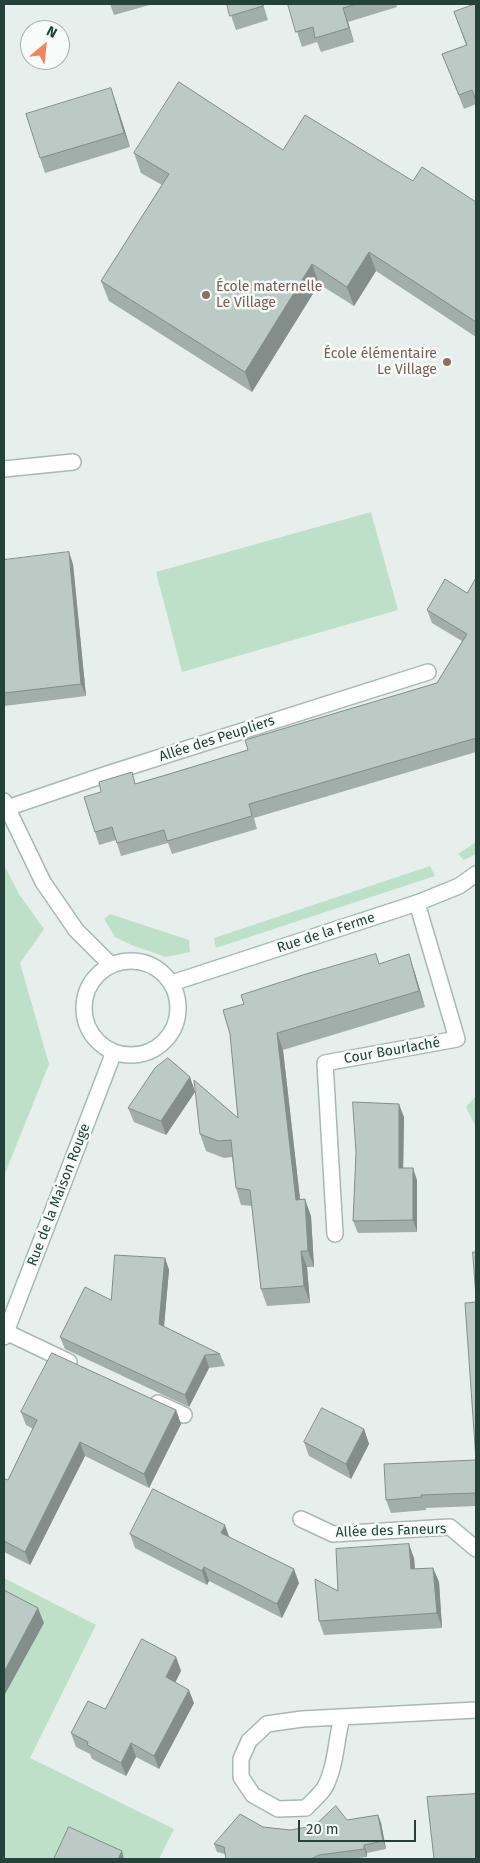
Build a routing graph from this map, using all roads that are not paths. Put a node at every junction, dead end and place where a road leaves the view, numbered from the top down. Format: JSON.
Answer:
{"nodes":[{"id":1,"x":74,"y":462,"type":"dead end"},
{"id":2,"x":4,"y":469,"type":"edge"},
{"id":3,"x":428,"y":672,"type":"dead end"},
{"id":4,"x":5,"y":804,"type":"edge"},
{"id":5,"x":476,"y":874,"type":"edge"},
{"id":6,"x":417,"y":902,"type":"junction"},
{"id":7,"x":112,"y":965,"type":"junction"},
{"id":8,"x":172,"y":984,"type":"junction"},
{"id":9,"x":114,"y":1052,"type":"junction"},
{"id":10,"x":335,"y":1234,"type":"dead end"},
{"id":11,"x":5,"y":1335,"type":"edge"},
{"id":12,"x":80,"y":1367,"type":"edge"},
{"id":13,"x":141,"y":1395,"type":"edge"},
{"id":14,"x":184,"y":1416,"type":"dead end"},
{"id":15,"x":301,"y":1519,"type":"dead end"},
{"id":16,"x":476,"y":1549,"type":"edge"},
{"id":17,"x":476,"y":1710,"type":"edge"},
{"id":18,"x":342,"y":1717,"type":"junction"}],
"edges":[{"from":1,"to":2,"type":"street"},
{"from":3,"to":4,"type":"street","name":"Allée des Peupliers"},
{"from":4,"to":7,"type":"street"},
{"from":5,"to":6,"type":"street","name":"Rue de la Ferme"},
{"from":6,"to":8,"type":"street","name":"Rue de la Ferme"},
{"from":6,"to":10,"type":"street","name":"Cour Bourlaché"},
{"from":7,"to":8,"type":"street"},
{"from":7,"to":9,"type":"street"},
{"from":8,"to":9,"type":"street"},
{"from":9,"to":11,"type":"street","name":"Rue de la Maison Rouge"},
{"from":11,"to":12,"type":"street"},
{"from":13,"to":14,"type":"street"},
{"from":15,"to":16,"type":"street","name":"Allée des Faneurs"},
{"from":17,"to":18,"type":"street"},
{"from":18,"to":18,"type":"street"}]}
